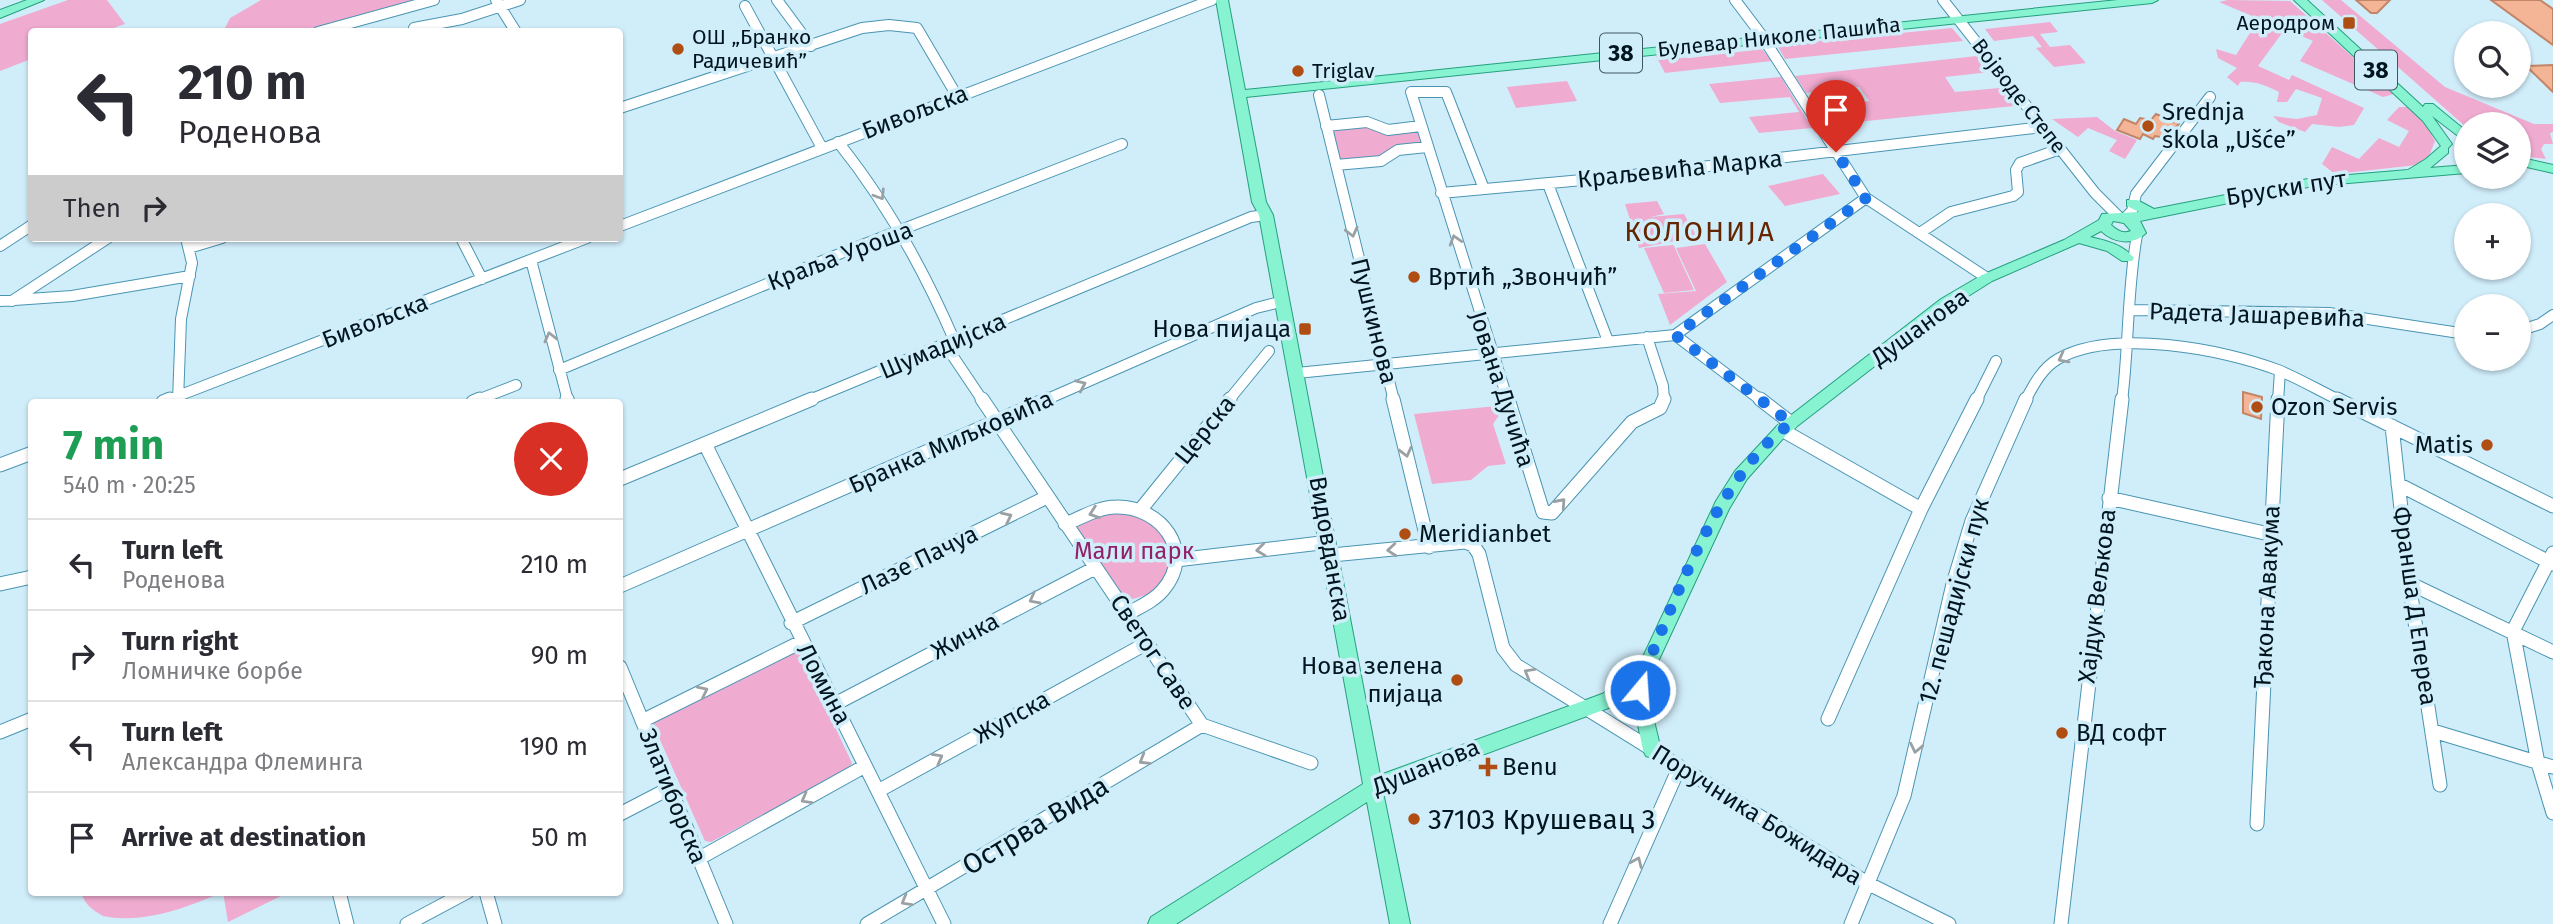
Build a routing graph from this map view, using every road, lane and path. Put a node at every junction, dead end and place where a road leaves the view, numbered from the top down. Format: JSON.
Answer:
{"nodes":[{"id":1,"x":38,"y":0,"type":"edge"},
{"id":2,"x":434,"y":0,"type":"edge"},
{"id":3,"x":520,"y":0,"type":"edge"},
{"id":4,"x":777,"y":0,"type":"edge"},
{"id":5,"x":1212,"y":0,"type":"edge"},
{"id":6,"x":1222,"y":0,"type":"edge"},
{"id":7,"x":1233,"y":0,"type":"edge"},
{"id":8,"x":1735,"y":0,"type":"edge"},
{"id":9,"x":1943,"y":0,"type":"edge"},
{"id":10,"x":2096,"y":0,"type":"edge"},
{"id":11,"x":2152,"y":0,"type":"edge"},
{"id":12,"x":2304,"y":1,"type":"edge"},
{"id":13,"x":496,"y":3,"type":"edge"},
{"id":14,"x":745,"y":6,"type":"dead end"},
{"id":15,"x":402,"y":8,"type":"junction"},
{"id":16,"x":0,"y":13,"type":"edge"},
{"id":17,"x":1956,"y":17,"type":"junction"},
{"id":18,"x":332,"y":28,"type":"edge"},
{"id":19,"x":413,"y":28,"type":"edge"},
{"id":20,"x":423,"y":28,"type":"edge"},
{"id":21,"x":513,"y":28,"type":"edge"},
{"id":22,"x":1762,"y":36,"type":"junction"},
{"id":23,"x":811,"y":46,"type":"junction"},
{"id":24,"x":773,"y":60,"type":"junction"},
{"id":25,"x":1244,"y":90,"type":"junction"},
{"id":26,"x":1319,"y":95,"type":"dead end"},
{"id":27,"x":957,"y":96,"type":"junction"},
{"id":28,"x":2210,"y":97,"type":"dead end"},
{"id":29,"x":623,"y":107,"type":"edge"},
{"id":30,"x":1326,"y":126,"type":"junction"},
{"id":31,"x":1421,"y":126,"type":"junction"},
{"id":32,"x":2043,"y":127,"type":"junction"},
{"id":33,"x":2454,"y":131,"type":"edge"},
{"id":34,"x":838,"y":142,"type":"junction"},
{"id":35,"x":1122,"y":144,"type":"dead end"},
{"id":36,"x":2454,"y":144,"type":"edge"},
{"id":37,"x":1427,"y":147,"type":"junction"},
{"id":38,"x":2445,"y":147,"type":"junction"},
{"id":39,"x":822,"y":148,"type":"junction"},
{"id":40,"x":2060,"y":149,"type":"junction"},
{"id":41,"x":1836,"y":152,"type":"junction"},
{"id":42,"x":2454,"y":161,"type":"edge"},
{"id":43,"x":2531,"y":164,"type":"edge"},
{"id":44,"x":1336,"y":165,"type":"junction"},
{"id":45,"x":2454,"y":169,"type":"edge"},
{"id":46,"x":2531,"y":169,"type":"edge"},
{"id":47,"x":2553,"y":169,"type":"edge"},
{"id":48,"x":2406,"y":173,"type":"junction"},
{"id":49,"x":1548,"y":184,"type":"junction"},
{"id":50,"x":1484,"y":189,"type":"junction"},
{"id":51,"x":1441,"y":193,"type":"junction"},
{"id":52,"x":2095,"y":193,"type":"joint"},
{"id":53,"x":1866,"y":198,"type":"junction"},
{"id":54,"x":2132,"y":203,"type":"junction"},
{"id":55,"x":2167,"y":211,"type":"junction"},
{"id":56,"x":2151,"y":213,"type":"junction"},
{"id":57,"x":1266,"y":215,"type":"junction"},
{"id":58,"x":2116,"y":223,"type":"junction"},
{"id":59,"x":623,"y":225,"type":"edge"},
{"id":60,"x":28,"y":228,"type":"edge"},
{"id":61,"x":901,"y":232,"type":"junction"},
{"id":62,"x":1920,"y":233,"type":"junction"},
{"id":63,"x":2138,"y":234,"type":"junction"},
{"id":64,"x":102,"y":242,"type":"edge"},
{"id":65,"x":463,"y":242,"type":"edge"},
{"id":66,"x":577,"y":242,"type":"edge"},
{"id":67,"x":2076,"y":242,"type":"junction"},
{"id":68,"x":187,"y":243,"type":"edge"},
{"id":69,"x":0,"y":246,"type":"edge"},
{"id":70,"x":531,"y":260,"type":"junction"},
{"id":71,"x":2129,"y":263,"type":"junction"},
{"id":72,"x":190,"y":276,"type":"junction"},
{"id":73,"x":1987,"y":278,"type":"junction"},
{"id":74,"x":482,"y":279,"type":"junction"},
{"id":75,"x":1284,"y":301,"type":"junction"},
{"id":76,"x":6,"y":302,"type":"edge"},
{"id":77,"x":2132,"y":310,"type":"junction"},
{"id":78,"x":2553,"y":315,"type":"edge"},
{"id":79,"x":2531,"y":327,"type":"edge"},
{"id":80,"x":2454,"y":332,"type":"edge"},
{"id":81,"x":1675,"y":335,"type":"junction"},
{"id":82,"x":1647,"y":337,"type":"junction"},
{"id":83,"x":1608,"y":341,"type":"junction"},
{"id":84,"x":951,"y":344,"type":"junction"},
{"id":85,"x":2129,"y":344,"type":"junction"},
{"id":86,"x":1269,"y":351,"type":"dead end"},
{"id":87,"x":1490,"y":352,"type":"junction"},
{"id":88,"x":1996,"y":362,"type":"dead end"},
{"id":89,"x":1385,"y":364,"type":"junction"},
{"id":90,"x":559,"y":370,"type":"junction"},
{"id":91,"x":2280,"y":371,"type":"junction"},
{"id":92,"x":1297,"y":373,"type":"junction"},
{"id":93,"x":516,"y":385,"type":"dead end"},
{"id":94,"x":178,"y":399,"type":"edge"},
{"id":95,"x":181,"y":399,"type":"edge"},
{"id":96,"x":481,"y":399,"type":"edge"},
{"id":97,"x":567,"y":399,"type":"edge"},
{"id":98,"x":996,"y":422,"type":"junction"},
{"id":99,"x":1786,"y":426,"type":"junction"},
{"id":100,"x":2392,"y":426,"type":"junction"},
{"id":101,"x":705,"y":444,"type":"junction"},
{"id":102,"x":28,"y":454,"type":"edge"},
{"id":103,"x":0,"y":465,"type":"edge"},
{"id":104,"x":623,"y":478,"type":"edge"},
{"id":105,"x":2398,"y":484,"type":"junction"},
{"id":106,"x":1047,"y":497,"type":"junction"},
{"id":107,"x":2109,"y":498,"type":"junction"},
{"id":108,"x":2553,"y":506,"type":"edge"},
{"id":109,"x":1141,"y":509,"type":"junction"},
{"id":110,"x":1921,"y":509,"type":"junction"},
{"id":111,"x":1065,"y":524,"type":"junction"},
{"id":112,"x":746,"y":532,"type":"junction"},
{"id":113,"x":2269,"y":534,"type":"junction"},
{"id":114,"x":1429,"y":547,"type":"junction"},
{"id":115,"x":1330,"y":549,"type":"junction"},
{"id":116,"x":1176,"y":560,"type":"junction"},
{"id":117,"x":2552,"y":560,"type":"edge"},
{"id":118,"x":1095,"y":568,"type":"junction"},
{"id":119,"x":28,"y":578,"type":"edge"},
{"id":120,"x":2409,"y":583,"type":"junction"},
{"id":121,"x":0,"y":584,"type":"edge"},
{"id":122,"x":623,"y":585,"type":"edge"},
{"id":123,"x":1127,"y":614,"type":"junction"},
{"id":124,"x":791,"y":623,"type":"junction"},
{"id":125,"x":2513,"y":631,"type":"junction"},
{"id":126,"x":802,"y":642,"type":"junction"},
{"id":127,"x":1147,"y":643,"type":"junction"},
{"id":128,"x":2553,"y":652,"type":"edge"},
{"id":129,"x":623,"y":674,"type":"edge"},
{"id":130,"x":1640,"y":681,"type":"junction"},
{"id":131,"x":835,"y":705,"type":"junction"},
{"id":132,"x":1588,"y":708,"type":"junction"},
{"id":133,"x":1828,"y":719,"type":"dead end"},
{"id":134,"x":28,"y":721,"type":"edge"},
{"id":135,"x":642,"y":721,"type":"junction"},
{"id":136,"x":1202,"y":724,"type":"junction"},
{"id":137,"x":2433,"y":731,"type":"junction"},
{"id":138,"x":0,"y":732,"type":"edge"},
{"id":139,"x":1652,"y":750,"type":"junction"},
{"id":140,"x":1311,"y":763,"type":"dead end"},
{"id":141,"x":2546,"y":765,"type":"edge"},
{"id":142,"x":865,"y":766,"type":"junction"},
{"id":143,"x":1679,"y":768,"type":"junction"},
{"id":144,"x":2440,"y":785,"type":"dead end"},
{"id":145,"x":1371,"y":787,"type":"junction"},
{"id":146,"x":670,"y":788,"type":"junction"},
{"id":147,"x":878,"y":790,"type":"junction"},
{"id":148,"x":623,"y":812,"type":"edge"},
{"id":149,"x":2553,"y":813,"type":"edge"},
{"id":150,"x":2257,"y":824,"type":"dead end"},
{"id":151,"x":698,"y":859,"type":"junction"},
{"id":152,"x":1869,"y":884,"type":"junction"},
{"id":153,"x":929,"y":888,"type":"junction"},
{"id":154,"x":340,"y":896,"type":"edge"},
{"id":155,"x":460,"y":896,"type":"edge"},
{"id":156,"x":487,"y":896,"type":"edge"},
{"id":157,"x":347,"y":924,"type":"edge"},
{"id":158,"x":407,"y":924,"type":"edge"},
{"id":159,"x":495,"y":924,"type":"edge"},
{"id":160,"x":726,"y":924,"type":"edge"},
{"id":161,"x":867,"y":924,"type":"edge"},
{"id":162,"x":944,"y":924,"type":"edge"},
{"id":163,"x":1158,"y":924,"type":"edge"},
{"id":164,"x":1400,"y":924,"type":"edge"},
{"id":165,"x":1610,"y":924,"type":"edge"},
{"id":166,"x":1851,"y":924,"type":"edge"},
{"id":167,"x":1949,"y":924,"type":"edge"},
{"id":168,"x":2061,"y":924,"type":"edge"}],
"edges":[{"from":1,"to":16,"type":"main road"},
{"from":2,"to":15,"type":"street"},
{"from":3,"to":13,"type":"street"},
{"from":4,"to":23,"type":"street"},
{"from":5,"to":27,"type":"street","name":"Бивољска"},
{"from":6,"to":25,"type":"main road","name":"Видовданска"},
{"from":7,"to":25,"type":"main road","name":"Видовданска"},
{"from":8,"to":22,"type":"street"},
{"from":9,"to":17,"type":"street","name":"Војводе Степе"},
{"from":10,"to":17,"type":"main road","name":"Булевар Николе Пашића","number":"38"},
{"from":11,"to":17,"type":"main road","name":"Булевар Николе Пашића","number":"38"},
{"from":12,"to":33,"type":"main road","number":"38"},
{"from":12,"to":38,"type":"main road","number":"38"},
{"from":13,"to":20,"type":"street"},
{"from":13,"to":21,"type":"street"},
{"from":14,"to":24,"type":"street"},
{"from":15,"to":18,"type":"street"},
{"from":15,"to":19,"type":"street"},
{"from":17,"to":22,"type":"main road","name":"Булевар Николе Пашића","number":"38"},
{"from":17,"to":32,"type":"street","name":"Војводе Степе"},
{"from":22,"to":25,"type":"main road","name":"Булевар Николе Пашића","number":"38"},
{"from":22,"to":41,"type":"street"},
{"from":23,"to":24,"type":"street"},
{"from":23,"to":27,"type":"street"},
{"from":24,"to":29,"type":"street"},
{"from":24,"to":39,"type":"street"},
{"from":25,"to":57,"type":"main road","name":"Видовданска"},
{"from":26,"to":30,"type":"street","name":"Пушкинова"},
{"from":27,"to":34,"type":"street","name":"Бивољска"},
{"from":28,"to":54,"type":"street"},
{"from":30,"to":31,"type":"street"},
{"from":30,"to":44,"type":"street","name":"Пушкинова"},
{"from":31,"to":37,"type":"street","name":"Јована Дучића"},
{"from":31,"to":50,"type":"street","name":"Јована Дучића"},
{"from":32,"to":40,"type":"street","name":"Војводе Степе"},
{"from":32,"to":41,"type":"street","name":"Краљевића Марка"},
{"from":34,"to":39,"type":"street","name":"Бивољска"},
{"from":34,"to":61,"type":"street","name":"Светог Саве","one_way":true},
{"from":35,"to":61,"type":"street","name":"Краља Уроша"},
{"from":36,"to":38,"type":"main road","number":"38"},
{"from":37,"to":44,"type":"street"},
{"from":37,"to":51,"type":"street","name":"Јована Дучића"},
{"from":38,"to":42,"type":"main road","number":"38"},
{"from":38,"to":48,"type":"main road","name":"Бруски пут"},
{"from":39,"to":59,"type":"street","name":"Бивољска"},
{"from":40,"to":52,"type":"street","name":"Војводе Степе"},
{"from":40,"to":62,"type":"street"},
{"from":41,"to":49,"type":"street","name":"Краљевића Марка"},
{"from":41,"to":53,"type":"street"},
{"from":43,"to":47,"type":"main road"},
{"from":44,"to":89,"type":"street","name":"Пушкинова","one_way":true},
{"from":45,"to":48,"type":"main road","name":"Бруски пут"},
{"from":46,"to":47,"type":"main road"},
{"from":48,"to":55,"type":"main road","name":"Бруски пут"},
{"from":49,"to":50,"type":"street","name":"Краљевића Марка"},
{"from":49,"to":83,"type":"street"},
{"from":50,"to":51,"type":"street","name":"Краљевића Марка"},
{"from":87,"to":51,"type":"street","name":"Јована Дучића","one_way":true},
{"from":52,"to":58,"type":"street","name":"Војводе Степе"},
{"from":53,"to":62,"type":"street"},
{"from":53,"to":81,"type":"street"},
{"from":54,"to":56,"type":"main road"},
{"from":54,"to":58,"type":"street"},
{"from":55,"to":56,"type":"main road","name":"Бруски пут"},
{"from":55,"to":63,"type":"main road","name":"Бруски пут"},
{"from":56,"to":58,"type":"main road","name":"Бруски пут"},
{"from":57,"to":75,"type":"main road","name":"Видовданска"},
{"from":57,"to":84,"type":"street","name":"Шумадијска"},
{"from":58,"to":63,"type":"main road"},
{"from":58,"to":63,"type":"main road"},
{"from":58,"to":67,"type":"main road","name":"Душанова"},
{"from":58,"to":71,"type":"street"},
{"from":60,"to":69,"type":"street"},
{"from":61,"to":84,"type":"street","name":"Светог Саве"},
{"from":61,"to":90,"type":"street","name":"Краља Уроша"},
{"from":62,"to":73,"type":"street"},
{"from":63,"to":71,"type":"street"},
{"from":64,"to":76,"type":"street"},
{"from":65,"to":74,"type":"street"},
{"from":66,"to":70,"type":"street","name":"Бивољска"},
{"from":67,"to":71,"type":"main road"},
{"from":67,"to":73,"type":"main road","name":"Душанова"},
{"from":68,"to":72,"type":"street"},
{"from":70,"to":74,"type":"street","name":"Бивољска"},
{"from":90,"to":70,"type":"street","one_way":true},
{"from":71,"to":77,"type":"street","name":"Хајдук Вељкова"},
{"from":72,"to":76,"type":"street"},
{"from":72,"to":94,"type":"street"},
{"from":73,"to":99,"type":"main road","name":"Душанова"},
{"from":74,"to":95,"type":"street","name":"Бивољска"},
{"from":75,"to":92,"type":"main road","name":"Видовданска"},
{"from":98,"to":75,"type":"street","name":"Бранка Миљковића","one_way":true},
{"from":77,"to":80,"type":"street","name":"Радета Јашаревића"},
{"from":77,"to":85,"type":"street","name":"Хајдук Вељкова"},
{"from":78,"to":79,"type":"street"},
{"from":81,"to":82,"type":"street"},
{"from":81,"to":99,"type":"street"},
{"from":82,"to":83,"type":"street"},
{"from":87,"to":82,"type":"street","name":"Јована Дучића","one_way":true},
{"from":83,"to":87,"type":"street"},
{"from":84,"to":98,"type":"street","name":"Светог Саве"},
{"from":84,"to":101,"type":"street","name":"Шумадијска"},
{"from":85,"to":91,"type":"street","name":"12. пешадијски пук"},
{"from":85,"to":107,"type":"street","name":"Хајдук Вељкова"},
{"from":85,"to":152,"type":"street","name":"12. пешадијски пук","one_way":true},
{"from":86,"to":109,"type":"street","name":"Церска"},
{"from":87,"to":89,"type":"street"},
{"from":88,"to":110,"type":"street"},
{"from":89,"to":92,"type":"street"},
{"from":89,"to":114,"type":"street","name":"Пушкинова","one_way":true},
{"from":90,"to":97,"type":"street"},
{"from":91,"to":100,"type":"street","name":"12. пешадијски пук"},
{"from":91,"to":113,"type":"street","name":"Ђакона Авакума"},
{"from":92,"to":115,"type":"main road","name":"Видовданска"},
{"from":93,"to":96,"type":"street"},
{"from":98,"to":106,"type":"street","name":"Светог Саве"},
{"from":98,"to":112,"type":"street","name":"Бранка Миљковића"},
{"from":99,"to":110,"type":"street"},
{"from":99,"to":130,"type":"main road","name":"Душанова"},
{"from":100,"to":105,"type":"street","name":"Франша Д Епереа"},
{"from":100,"to":108,"type":"street","name":"12. пешадијски пук"},
{"from":101,"to":104,"type":"street","name":"Шумадијска"},
{"from":101,"to":112,"type":"street","name":"Ломина"},
{"from":102,"to":103,"type":"street"},
{"from":105,"to":117,"type":"street"},
{"from":105,"to":120,"type":"street","name":"Франша Д Епереа"},
{"from":106,"to":111,"type":"street","name":"Светог Саве"},
{"from":124,"to":106,"type":"street","name":"Лазе Пачуа","one_way":true},
{"from":107,"to":113,"type":"street"},
{"from":107,"to":168,"type":"street","name":"Хајдук Вељкова"},
{"from":109,"to":111,"type":"street","one_way":true},
{"from":109,"to":116,"type":"street"},
{"from":110,"to":133,"type":"street"},
{"from":111,"to":118,"type":"street","name":"Светог Саве"},
{"from":112,"to":122,"type":"street","name":"Бранка Миљковића"},
{"from":112,"to":124,"type":"street","name":"Ломина"},
{"from":113,"to":150,"type":"street","name":"Ђакона Авакума"},
{"from":114,"to":115,"type":"street","name":"Поручника Божидара","one_way":true},
{"from":132,"to":114,"type":"street","name":"Поручника Божидара","one_way":true},
{"from":115,"to":116,"type":"street","name":"Поручника Божидара","one_way":true},
{"from":115,"to":145,"type":"main road","name":"Видовданска"},
{"from":116,"to":123,"type":"street"},
{"from":117,"to":125,"type":"street"},
{"from":118,"to":123,"type":"street","name":"Светог Саве"},
{"from":118,"to":131,"type":"street","name":"Жичка","one_way":true},
{"from":119,"to":121,"type":"street"},
{"from":120,"to":125,"type":"street"},
{"from":120,"to":137,"type":"street","name":"Франша Д Епереа"},
{"from":123,"to":127,"type":"street","name":"Светог Саве"},
{"from":124,"to":126,"type":"street","name":"Ломина"},
{"from":125,"to":128,"type":"street"},
{"from":125,"to":141,"type":"street"},
{"from":126,"to":131,"type":"street","name":"Ломина"},
{"from":135,"to":126,"type":"street","one_way":true},
{"from":127,"to":136,"type":"street","name":"Светог Саве"},
{"from":147,"to":127,"type":"street","name":"Жупска","one_way":true},
{"from":129,"to":135,"type":"street","name":"Златиборска"},
{"from":130,"to":132,"type":"main road","name":"Душанова"},
{"from":130,"to":139,"type":"main road"},
{"from":131,"to":142,"type":"street","name":"Ломина"},
{"from":132,"to":139,"type":"street","name":"Поручника Божидара"},
{"from":132,"to":145,"type":"main road","name":"Душанова"},
{"from":134,"to":138,"type":"street"},
{"from":135,"to":146,"type":"street","name":"Златиборска"},
{"from":136,"to":140,"type":"street","name":"Светог Саве"},
{"from":136,"to":153,"type":"street","name":"Острва Вида","one_way":true},
{"from":137,"to":141,"type":"street"},
{"from":137,"to":144,"type":"street","name":"Франша Д Епереа"},
{"from":139,"to":143,"type":"street","name":"Поручника Божидара"},
{"from":141,"to":149,"type":"street"},
{"from":142,"to":147,"type":"street","name":"Ломина"},
{"from":142,"to":151,"type":"street","one_way":true},
{"from":143,"to":152,"type":"street","name":"Поручника Божидара"},
{"from":165,"to":143,"type":"street","one_way":true},
{"from":145,"to":163,"type":"main road","name":"Душанова"},
{"from":145,"to":164,"type":"main road","name":"Видовданска"},
{"from":146,"to":148,"type":"street"},
{"from":146,"to":151,"type":"street","name":"Златиборска"},
{"from":147,"to":153,"type":"street","name":"Ломина"},
{"from":151,"to":160,"type":"street","name":"Златиборска"},
{"from":152,"to":166,"type":"street","name":"12. пешадијски пук"},
{"from":152,"to":167,"type":"street","name":"Поручника Божидара"},
{"from":153,"to":161,"type":"street","name":"Острва Вида","one_way":true},
{"from":153,"to":162,"type":"street","name":"Ломина"},
{"from":154,"to":157,"type":"street"},
{"from":155,"to":158,"type":"street"},
{"from":156,"to":159,"type":"street"}]}
